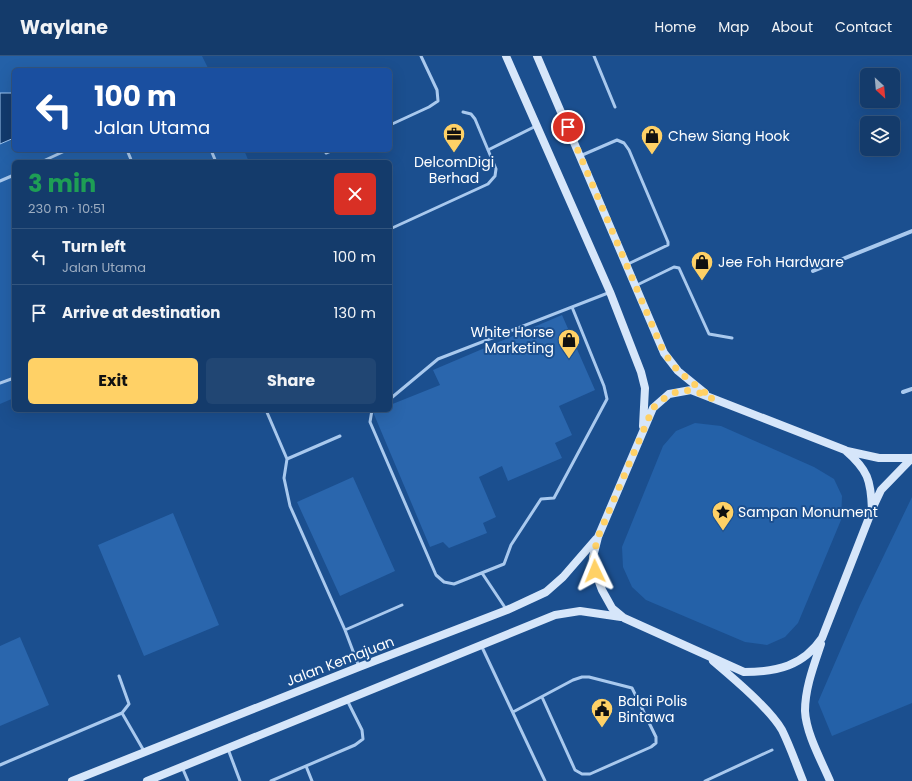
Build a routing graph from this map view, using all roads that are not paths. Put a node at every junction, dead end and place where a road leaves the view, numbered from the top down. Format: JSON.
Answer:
{"nodes":[{"id":1,"x":421,"y":56,"type":"edge"},
{"id":2,"x":506,"y":56,"type":"edge"},
{"id":3,"x":537,"y":56,"type":"edge"},
{"id":4,"x":594,"y":56,"type":"edge"},
{"id":5,"x":615,"y":107,"type":"dead end"},
{"id":6,"x":463,"y":112,"type":"dead end"},
{"id":7,"x":392,"y":124,"type":"edge"},
{"id":8,"x":536,"y":126,"type":"junction"},
{"id":9,"x":488,"y":150,"type":"junction"},
{"id":10,"x":63,"y":152,"type":"edge"},
{"id":11,"x":580,"y":156,"type":"junction"},
{"id":12,"x":45,"y":160,"type":"edge"},
{"id":13,"x":12,"y":176,"type":"edge"},
{"id":14,"x":0,"y":181,"type":"edge"},
{"id":15,"x":392,"y":228,"type":"edge"},
{"id":16,"x":912,"y":231,"type":"edge"},
{"id":17,"x":626,"y":265,"type":"junction"},
{"id":18,"x":813,"y":272,"type":"dead end"},
{"id":19,"x":635,"y":286,"type":"junction"},
{"id":20,"x":610,"y":292,"type":"junction"},
{"id":21,"x":572,"y":307,"type":"junction"},
{"id":22,"x":732,"y":338,"type":"dead end"},
{"id":23,"x":12,"y":379,"type":"edge"},
{"id":24,"x":0,"y":383,"type":"edge"},
{"id":25,"x":912,"y":389,"type":"edge"},
{"id":26,"x":903,"y":392,"type":"dead end"},
{"id":27,"x":392,"y":397,"type":"edge"},
{"id":28,"x":713,"y":399,"type":"junction"},
{"id":29,"x":267,"y":412,"type":"edge"},
{"id":30,"x":372,"y":412,"type":"edge"},
{"id":31,"x":643,"y":431,"type":"junction"},
{"id":32,"x":340,"y":436,"type":"dead end"},
{"id":33,"x":845,"y":450,"type":"junction"},
{"id":34,"x":912,"y":458,"type":"edge"},
{"id":35,"x":287,"y":459,"type":"junction"},
{"id":36,"x":872,"y":510,"type":"junction"},
{"id":37,"x":598,"y":537,"type":"junction"},
{"id":38,"x":482,"y":573,"type":"junction"},
{"id":39,"x":402,"y":605,"type":"dead end"},
{"id":40,"x":507,"y":610,"type":"junction"},
{"id":41,"x":624,"y":618,"type":"junction"},
{"id":42,"x":345,"y":630,"type":"junction"},
{"id":43,"x":822,"y":638,"type":"junction"},
{"id":44,"x":481,"y":644,"type":"junction"},
{"id":45,"x":704,"y":654,"type":"junction"},
{"id":46,"x":360,"y":667,"type":"junction"},
{"id":47,"x":119,"y":676,"type":"dead end"},
{"id":48,"x":542,"y":697,"type":"junction"},
{"id":49,"x":348,"y":700,"type":"junction"},
{"id":50,"x":513,"y":712,"type":"junction"},
{"id":51,"x":122,"y":713,"type":"junction"},
{"id":52,"x":228,"y":749,"type":"junction"},
{"id":53,"x":772,"y":750,"type":"dead end"},
{"id":54,"x":145,"y":752,"type":"junction"},
{"id":55,"x":0,"y":765,"type":"edge"},
{"id":56,"x":306,"y":766,"type":"junction"},
{"id":57,"x":182,"y":767,"type":"junction"},
{"id":58,"x":72,"y":781,"type":"edge"},
{"id":59,"x":147,"y":781,"type":"edge"},
{"id":60,"x":188,"y":781,"type":"edge"},
{"id":61,"x":240,"y":781,"type":"edge"},
{"id":62,"x":271,"y":781,"type":"edge"},
{"id":63,"x":312,"y":781,"type":"edge"},
{"id":64,"x":545,"y":781,"type":"edge"},
{"id":65,"x":704,"y":781,"type":"edge"},
{"id":66,"x":803,"y":781,"type":"edge"},
{"id":67,"x":830,"y":781,"type":"edge"}],
"edges":[{"from":1,"to":7,"type":"lane"},
{"from":2,"to":8,"type":"main road"},
{"from":3,"to":11,"type":"main road"},
{"from":4,"to":5,"type":"lane"},
{"from":6,"to":9,"type":"lane"},
{"from":8,"to":9,"type":"lane"},
{"from":8,"to":20,"type":"main road"},
{"from":9,"to":15,"type":"lane"},
{"from":10,"to":12,"type":"lane"},
{"from":11,"to":17,"type":"main road"},
{"from":11,"to":17,"type":"lane"},
{"from":13,"to":14,"type":"lane"},
{"from":16,"to":18,"type":"street"},
{"from":17,"to":19,"type":"main road"},
{"from":19,"to":22,"type":"lane"},
{"from":19,"to":28,"type":"main road"},
{"from":20,"to":21,"type":"lane"},
{"from":20,"to":31,"type":"main road"},
{"from":21,"to":27,"type":"lane"},
{"from":21,"to":38,"type":"lane"},
{"from":23,"to":24,"type":"lane"},
{"from":25,"to":26,"type":"street"},
{"from":28,"to":31,"type":"main road"},
{"from":28,"to":33,"type":"main road"},
{"from":29,"to":35,"type":"lane"},
{"from":30,"to":38,"type":"lane"},
{"from":31,"to":37,"type":"main road"},
{"from":32,"to":35,"type":"lane"},
{"from":33,"to":34,"type":"main road"},
{"from":33,"to":36,"type":"main road"},
{"from":34,"to":36,"type":"main road"},
{"from":35,"to":42,"type":"lane"},
{"from":36,"to":43,"type":"main road"},
{"from":37,"to":40,"type":"main road","name":"Jalan Kemajuan"},
{"from":37,"to":41,"type":"main road"},
{"from":38,"to":40,"type":"lane"},
{"from":39,"to":42,"type":"lane"},
{"from":40,"to":46,"type":"main road","name":"Jalan Kemajuan"},
{"from":41,"to":44,"type":"main road"},
{"from":41,"to":45,"type":"main road"},
{"from":42,"to":46,"type":"lane"},
{"from":43,"to":45,"type":"main road"},
{"from":43,"to":67,"type":"main road"},
{"from":44,"to":49,"type":"main road"},
{"from":44,"to":50,"type":"lane"},
{"from":45,"to":66,"type":"main road"},
{"from":46,"to":54,"type":"main road","name":"Jalan Kemajuan"},
{"from":47,"to":51,"type":"lane"},
{"from":48,"to":48,"type":"lane"},
{"from":48,"to":50,"type":"lane"},
{"from":49,"to":52,"type":"main road"},
{"from":49,"to":56,"type":"lane"},
{"from":50,"to":64,"type":"lane"},
{"from":51,"to":54,"type":"lane"},
{"from":51,"to":55,"type":"lane"},
{"from":52,"to":57,"type":"main road"},
{"from":52,"to":61,"type":"lane"},
{"from":53,"to":65,"type":"lane"},
{"from":54,"to":58,"type":"main road","name":"Jalan Kemajuan"},
{"from":56,"to":62,"type":"lane"},
{"from":56,"to":63,"type":"lane"},
{"from":57,"to":59,"type":"main road"},
{"from":57,"to":60,"type":"lane"}]}
